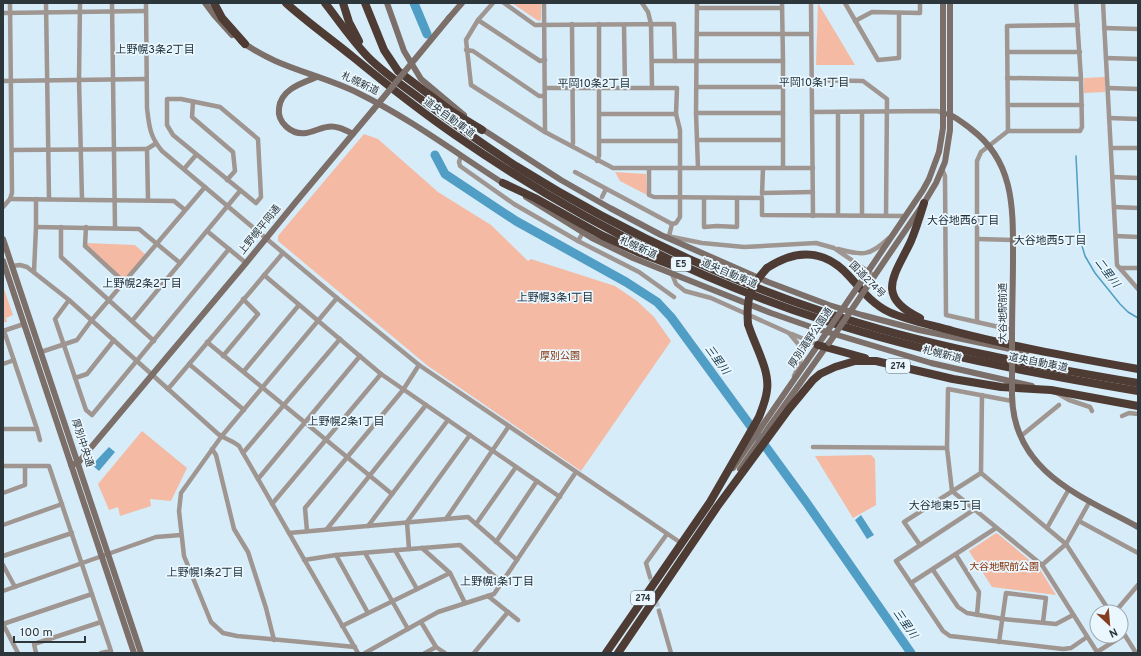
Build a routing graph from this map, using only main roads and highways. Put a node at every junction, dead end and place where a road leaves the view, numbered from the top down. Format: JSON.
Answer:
{"nodes":[{"id":1,"x":214,"y":3,"type":"edge"},
{"id":2,"x":286,"y":3,"type":"edge"},
{"id":3,"x":325,"y":3,"type":"edge"},
{"id":4,"x":343,"y":3,"type":"edge"},
{"id":5,"x":365,"y":3,"type":"edge"},
{"id":6,"x":245,"y":44,"type":"road end"},
{"id":7,"x":382,"y":70,"type":"junction"},
{"id":8,"x":482,"y":130,"type":"road end"},
{"id":9,"x":502,"y":183,"type":"road end"},
{"id":10,"x":924,"y":203,"type":"road end"},
{"id":11,"x":718,"y":281,"type":"junction"},
{"id":12,"x":938,"y":327,"type":"junction"},
{"id":13,"x":823,"y":343,"type":"road end"},
{"id":14,"x":1041,"y":352,"type":"joint"},
{"id":15,"x":876,"y":361,"type":"junction"},
{"id":16,"x":1138,"y":369,"type":"edge"},
{"id":17,"x":1138,"y":383,"type":"edge"},
{"id":18,"x":1051,"y":390,"type":"joint"},
{"id":19,"x":1138,"y":391,"type":"edge"},
{"id":20,"x":1138,"y":406,"type":"edge"},
{"id":21,"x":743,"y":460,"type":"junction"},
{"id":22,"x":713,"y":505,"type":"junction"},
{"id":23,"x":606,"y":653,"type":"edge"},
{"id":24,"x":618,"y":653,"type":"edge"}],
"edges":[{"from":1,"to":6,"type":"highway"},
{"from":2,"to":11,"type":"highway","name":"道央自動車道","number":"E5"},
{"from":3,"to":7,"type":"highway","name":"道央自動車道","number":"E5"},
{"from":4,"to":7,"type":"highway"},
{"from":5,"to":8,"type":"highway"},
{"from":7,"to":17,"type":"highway","name":"道央自動車道","number":"E5"},
{"from":9,"to":11,"type":"highway"},
{"from":10,"to":12,"type":"highway"},
{"from":11,"to":19,"type":"highway","name":"道央自動車道","number":"E5"},
{"from":12,"to":14,"type":"highway","name":"国道274号","number":"274"},
{"from":12,"to":21,"type":"highway","name":"国道274号","number":"274","bridge":true},
{"from":13,"to":15,"type":"highway"},
{"from":14,"to":16,"type":"highway","name":"札幌新道","number":"274"},
{"from":15,"to":18,"type":"highway","name":"国道274号","number":"274"},
{"from":15,"to":21,"type":"highway","name":"国道274号","number":"274"},
{"from":18,"to":20,"type":"highway","name":"札幌新道","number":"274"},
{"from":21,"to":22,"type":"highway","name":"国道274号","number":"274"},
{"from":21,"to":22,"type":"highway","name":"国道274号","number":"274"},
{"from":22,"to":23,"type":"highway","number":"274"},
{"from":22,"to":24,"type":"highway","number":"274"}]}
